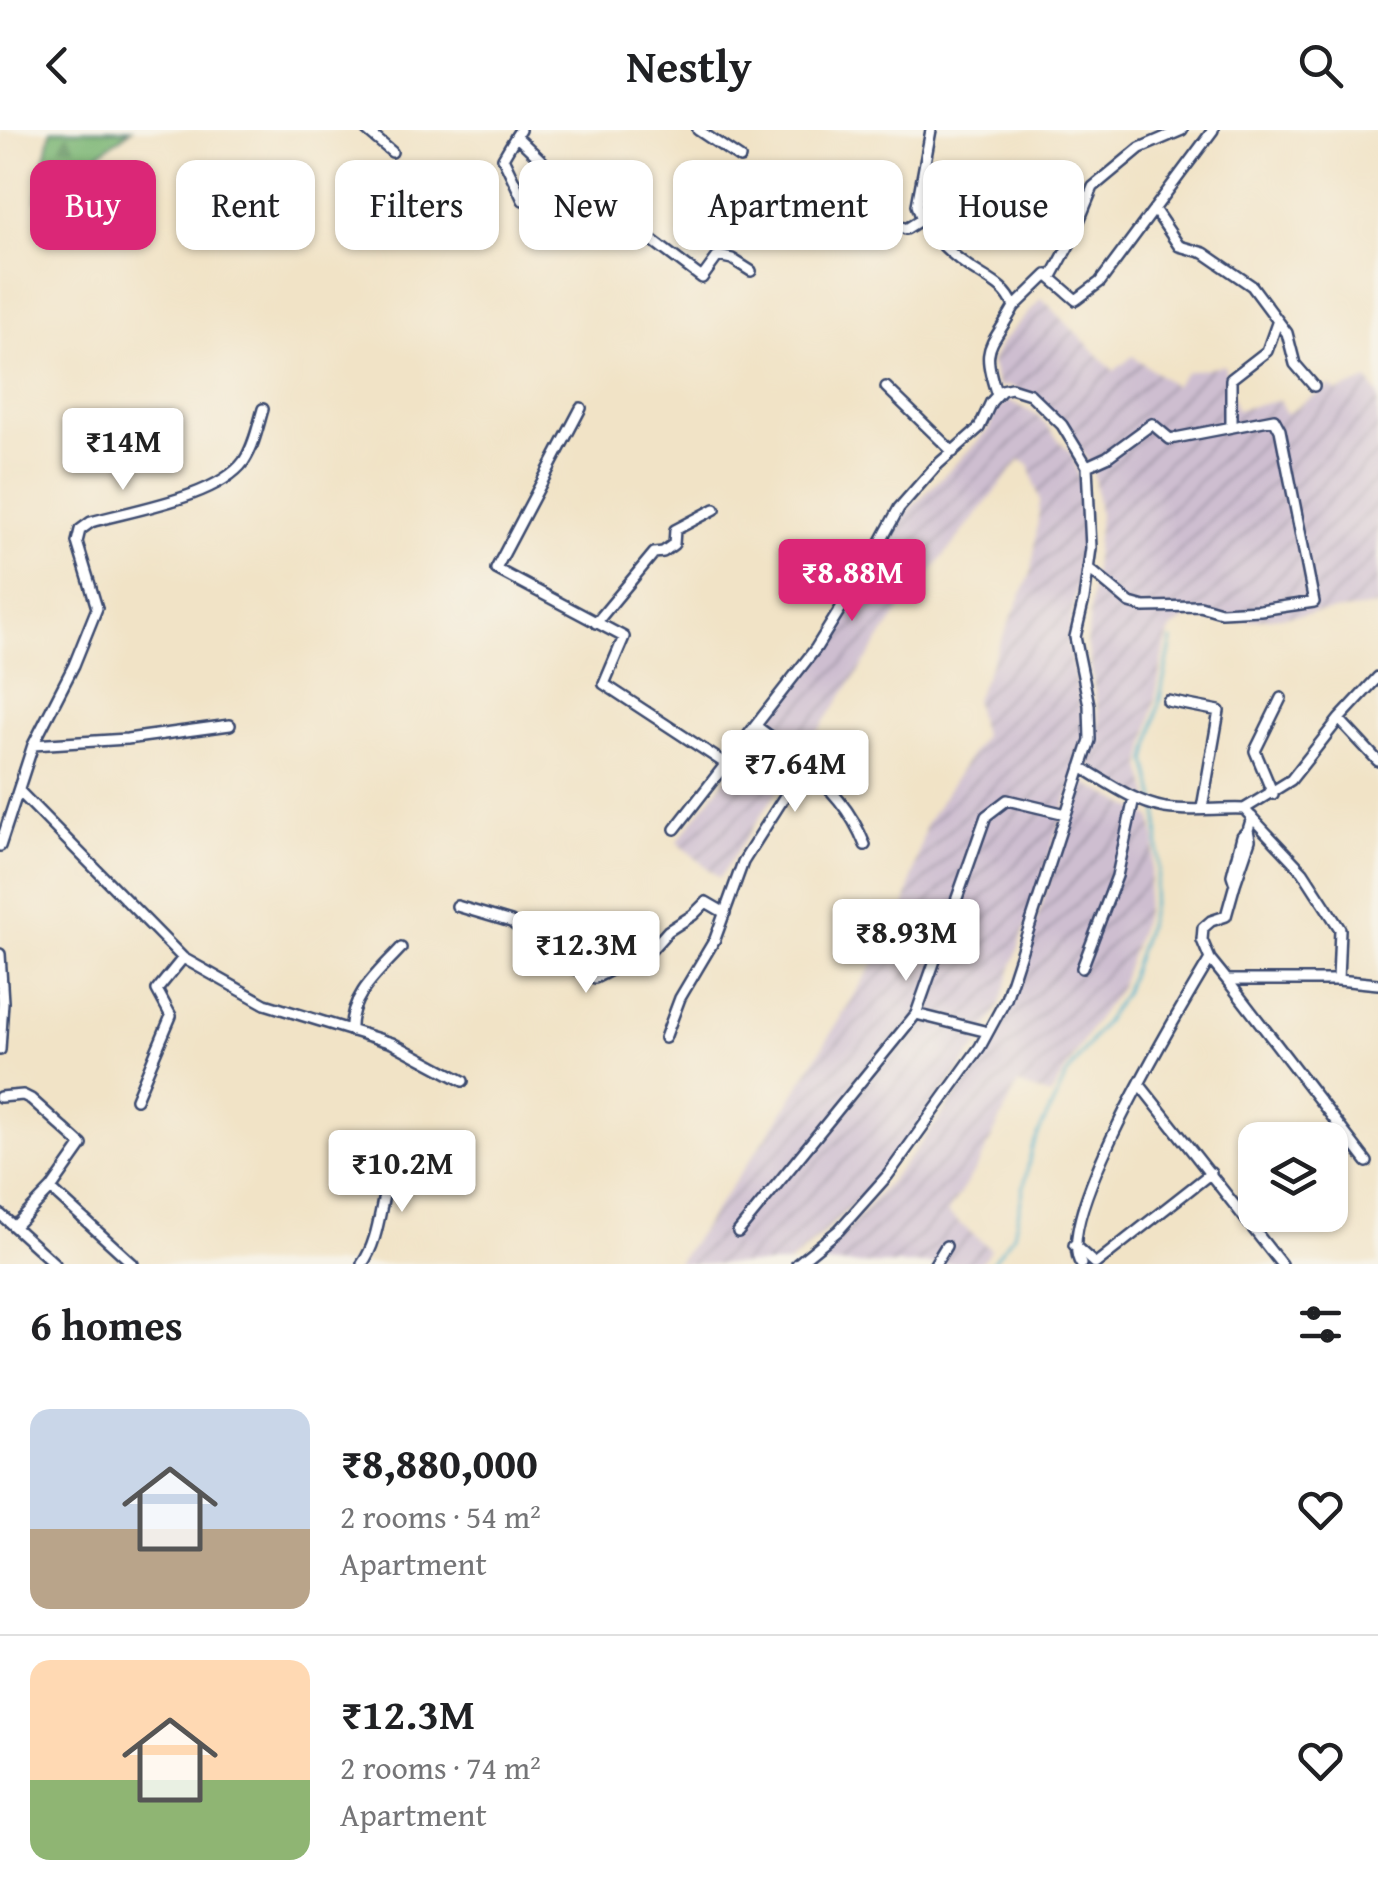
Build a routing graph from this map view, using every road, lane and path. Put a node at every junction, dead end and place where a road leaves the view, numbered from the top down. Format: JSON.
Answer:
{"nodes":[{"id":1,"x":698,"y":130,"type":"edge"},
{"id":2,"x":931,"y":130,"type":"edge"},
{"id":3,"x":1182,"y":130,"type":"edge"},
{"id":4,"x":1196,"y":130,"type":"edge"},
{"id":5,"x":369,"y":131,"type":"edge"},
{"id":6,"x":518,"y":133,"type":"edge"},
{"id":7,"x":1209,"y":134,"type":"edge"},
{"id":8,"x":392,"y":152,"type":"dead end"},
{"id":9,"x":740,"y":158,"type":"dead end"},
{"id":10,"x":519,"y":193,"type":"edge"},
{"id":11,"x":1154,"y":209,"type":"junction"},
{"id":12,"x":922,"y":220,"type":"junction"},
{"id":13,"x":903,"y":227,"type":"edge"},
{"id":14,"x":751,"y":271,"type":"dead end"},
{"id":15,"x":1050,"y":278,"type":"junction"},
{"id":16,"x":1014,"y":307,"type":"junction"},
{"id":17,"x":1277,"y":322,"type":"junction"},
{"id":18,"x":886,"y":386,"type":"dead end"},
{"id":19,"x":1314,"y":386,"type":"dead end"},
{"id":20,"x":997,"y":396,"type":"junction"},
{"id":21,"x":581,"y":408,"type":"dead end"},
{"id":22,"x":263,"y":409,"type":"dead end"},
{"id":23,"x":1231,"y":426,"type":"junction"},
{"id":24,"x":953,"y":452,"type":"junction"},
{"id":25,"x":1087,"y":466,"type":"junction"},
{"id":26,"x":715,"y":509,"type":"dead end"},
{"id":27,"x":1088,"y":568,"type":"junction"},
{"id":28,"x":596,"y":622,"type":"junction"},
{"id":29,"x":1378,"y":678,"type":"edge"},
{"id":30,"x":1282,"y":698,"type":"dead end"},
{"id":31,"x":1168,"y":701,"type":"dead end"},
{"id":32,"x":1339,"y":719,"type":"junction"},
{"id":33,"x":230,"y":726,"type":"dead end"},
{"id":34,"x":756,"y":726,"type":"junction"},
{"id":35,"x":33,"y":745,"type":"junction"},
{"id":36,"x":1378,"y":761,"type":"edge"},
{"id":37,"x":726,"y":764,"type":"junction"},
{"id":38,"x":802,"y":764,"type":"junction"},
{"id":39,"x":1081,"y":767,"type":"junction"},
{"id":40,"x":19,"y":791,"type":"junction"},
{"id":41,"x":1273,"y":794,"type":"junction"},
{"id":42,"x":1134,"y":798,"type":"junction"},
{"id":43,"x":1202,"y":808,"type":"junction"},
{"id":44,"x":1248,"y":813,"type":"junction"},
{"id":45,"x":1066,"y":814,"type":"junction"},
{"id":46,"x":675,"y":829,"type":"dead end"},
{"id":47,"x":865,"y":845,"type":"dead end"},
{"id":48,"x":0,"y":846,"type":"edge"},
{"id":49,"x":457,"y":906,"type":"dead end"},
{"id":50,"x":725,"y":912,"type":"junction"},
{"id":51,"x":401,"y":948,"type":"dead end"},
{"id":52,"x":0,"y":954,"type":"edge"},
{"id":53,"x":183,"y":958,"type":"junction"},
{"id":54,"x":1210,"y":959,"type":"junction"},
{"id":55,"x":1082,"y":968,"type":"dead end"},
{"id":56,"x":1227,"y":980,"type":"junction"},
{"id":57,"x":1338,"y":980,"type":"junction"},
{"id":58,"x":1378,"y":984,"type":"edge"},
{"id":59,"x":916,"y":1014,"type":"junction"},
{"id":60,"x":1,"y":1019,"type":"edge"},
{"id":61,"x":351,"y":1031,"type":"junction"},
{"id":62,"x":988,"y":1032,"type":"junction"},
{"id":63,"x":664,"y":1038,"type":"dead end"},
{"id":64,"x":0,"y":1050,"type":"edge"},
{"id":65,"x":463,"y":1081,"type":"dead end"},
{"id":66,"x":1140,"y":1085,"type":"junction"},
{"id":67,"x":0,"y":1097,"type":"edge"},
{"id":68,"x":136,"y":1099,"type":"dead end"},
{"id":69,"x":421,"y":1144,"type":"dead end"},
{"id":70,"x":1367,"y":1162,"type":"dead end"},
{"id":71,"x":1211,"y":1173,"type":"junction"},
{"id":72,"x":50,"y":1190,"type":"junction"},
{"id":73,"x":0,"y":1214,"type":"edge"},
{"id":74,"x":15,"y":1226,"type":"junction"},
{"id":75,"x":738,"y":1232,"type":"dead end"},
{"id":76,"x":1074,"y":1245,"type":"junction"},
{"id":77,"x":946,"y":1246,"type":"dead end"},
{"id":78,"x":811,"y":1253,"type":"junction"},
{"id":79,"x":56,"y":1264,"type":"edge"},
{"id":80,"x":133,"y":1264,"type":"edge"},
{"id":81,"x":362,"y":1264,"type":"edge"},
{"id":82,"x":797,"y":1264,"type":"edge"},
{"id":83,"x":820,"y":1264,"type":"edge"},
{"id":84,"x":935,"y":1264,"type":"edge"},
{"id":85,"x":1081,"y":1264,"type":"edge"},
{"id":86,"x":1095,"y":1264,"type":"edge"},
{"id":87,"x":1280,"y":1264,"type":"edge"}],
"edges":[{"from":1,"to":9,"type":"street"},
{"from":2,"to":12,"type":"street"},
{"from":3,"to":15,"type":"street"},
{"from":4,"to":7,"type":"street"},
{"from":5,"to":8,"type":"street"},
{"from":6,"to":10,"type":"street"},
{"from":6,"to":14,"type":"street"},
{"from":7,"to":11,"type":"street"},
{"from":11,"to":15,"type":"street"},
{"from":11,"to":17,"type":"street"},
{"from":12,"to":13,"type":"street"},
{"from":12,"to":16,"type":"street"},
{"from":15,"to":16,"type":"street"},
{"from":16,"to":20,"type":"street"},
{"from":17,"to":19,"type":"street"},
{"from":17,"to":23,"type":"street"},
{"from":18,"to":24,"type":"street"},
{"from":20,"to":24,"type":"street"},
{"from":20,"to":25,"type":"street"},
{"from":21,"to":28,"type":"street"},
{"from":22,"to":35,"type":"street"},
{"from":23,"to":25,"type":"street"},
{"from":23,"to":27,"type":"street"},
{"from":24,"to":34,"type":"street"},
{"from":25,"to":27,"type":"street"},
{"from":26,"to":28,"type":"street"},
{"from":27,"to":39,"type":"street"},
{"from":28,"to":37,"type":"street"},
{"from":29,"to":32,"type":"street"},
{"from":30,"to":41,"type":"street"},
{"from":31,"to":43,"type":"street"},
{"from":32,"to":36,"type":"street"},
{"from":32,"to":41,"type":"street"},
{"from":33,"to":35,"type":"street"},
{"from":34,"to":37,"type":"street"},
{"from":34,"to":38,"type":"street"},
{"from":35,"to":40,"type":"street"},
{"from":37,"to":46,"type":"street"},
{"from":38,"to":47,"type":"street"},
{"from":38,"to":50,"type":"street"},
{"from":39,"to":42,"type":"street"},
{"from":39,"to":45,"type":"street"},
{"from":40,"to":48,"type":"street"},
{"from":40,"to":53,"type":"street"},
{"from":41,"to":44,"type":"street"},
{"from":42,"to":43,"type":"street"},
{"from":42,"to":55,"type":"street"},
{"from":43,"to":44,"type":"street"},
{"from":44,"to":54,"type":"street"},
{"from":44,"to":57,"type":"street"},
{"from":45,"to":59,"type":"street"},
{"from":45,"to":62,"type":"street"},
{"from":49,"to":50,"type":"street"},
{"from":50,"to":63,"type":"street"},
{"from":51,"to":61,"type":"street"},
{"from":52,"to":60,"type":"street"},
{"from":53,"to":61,"type":"street"},
{"from":53,"to":68,"type":"street"},
{"from":54,"to":56,"type":"street"},
{"from":54,"to":66,"type":"street"},
{"from":56,"to":57,"type":"street"},
{"from":56,"to":70,"type":"street"},
{"from":57,"to":58,"type":"street"},
{"from":59,"to":62,"type":"street"},
{"from":59,"to":75,"type":"street"},
{"from":60,"to":64,"type":"street"},
{"from":61,"to":65,"type":"street"},
{"from":62,"to":78,"type":"street"},
{"from":66,"to":71,"type":"street"},
{"from":66,"to":76,"type":"street"},
{"from":67,"to":72,"type":"street"},
{"from":69,"to":81,"type":"street"},
{"from":71,"to":86,"type":"street"},
{"from":71,"to":87,"type":"street"},
{"from":72,"to":74,"type":"street"},
{"from":72,"to":80,"type":"street"},
{"from":73,"to":74,"type":"street"},
{"from":74,"to":79,"type":"street"},
{"from":76,"to":85,"type":"street"},
{"from":76,"to":86,"type":"street"},
{"from":77,"to":84,"type":"street"},
{"from":78,"to":82,"type":"street"},
{"from":78,"to":83,"type":"street"}]}
